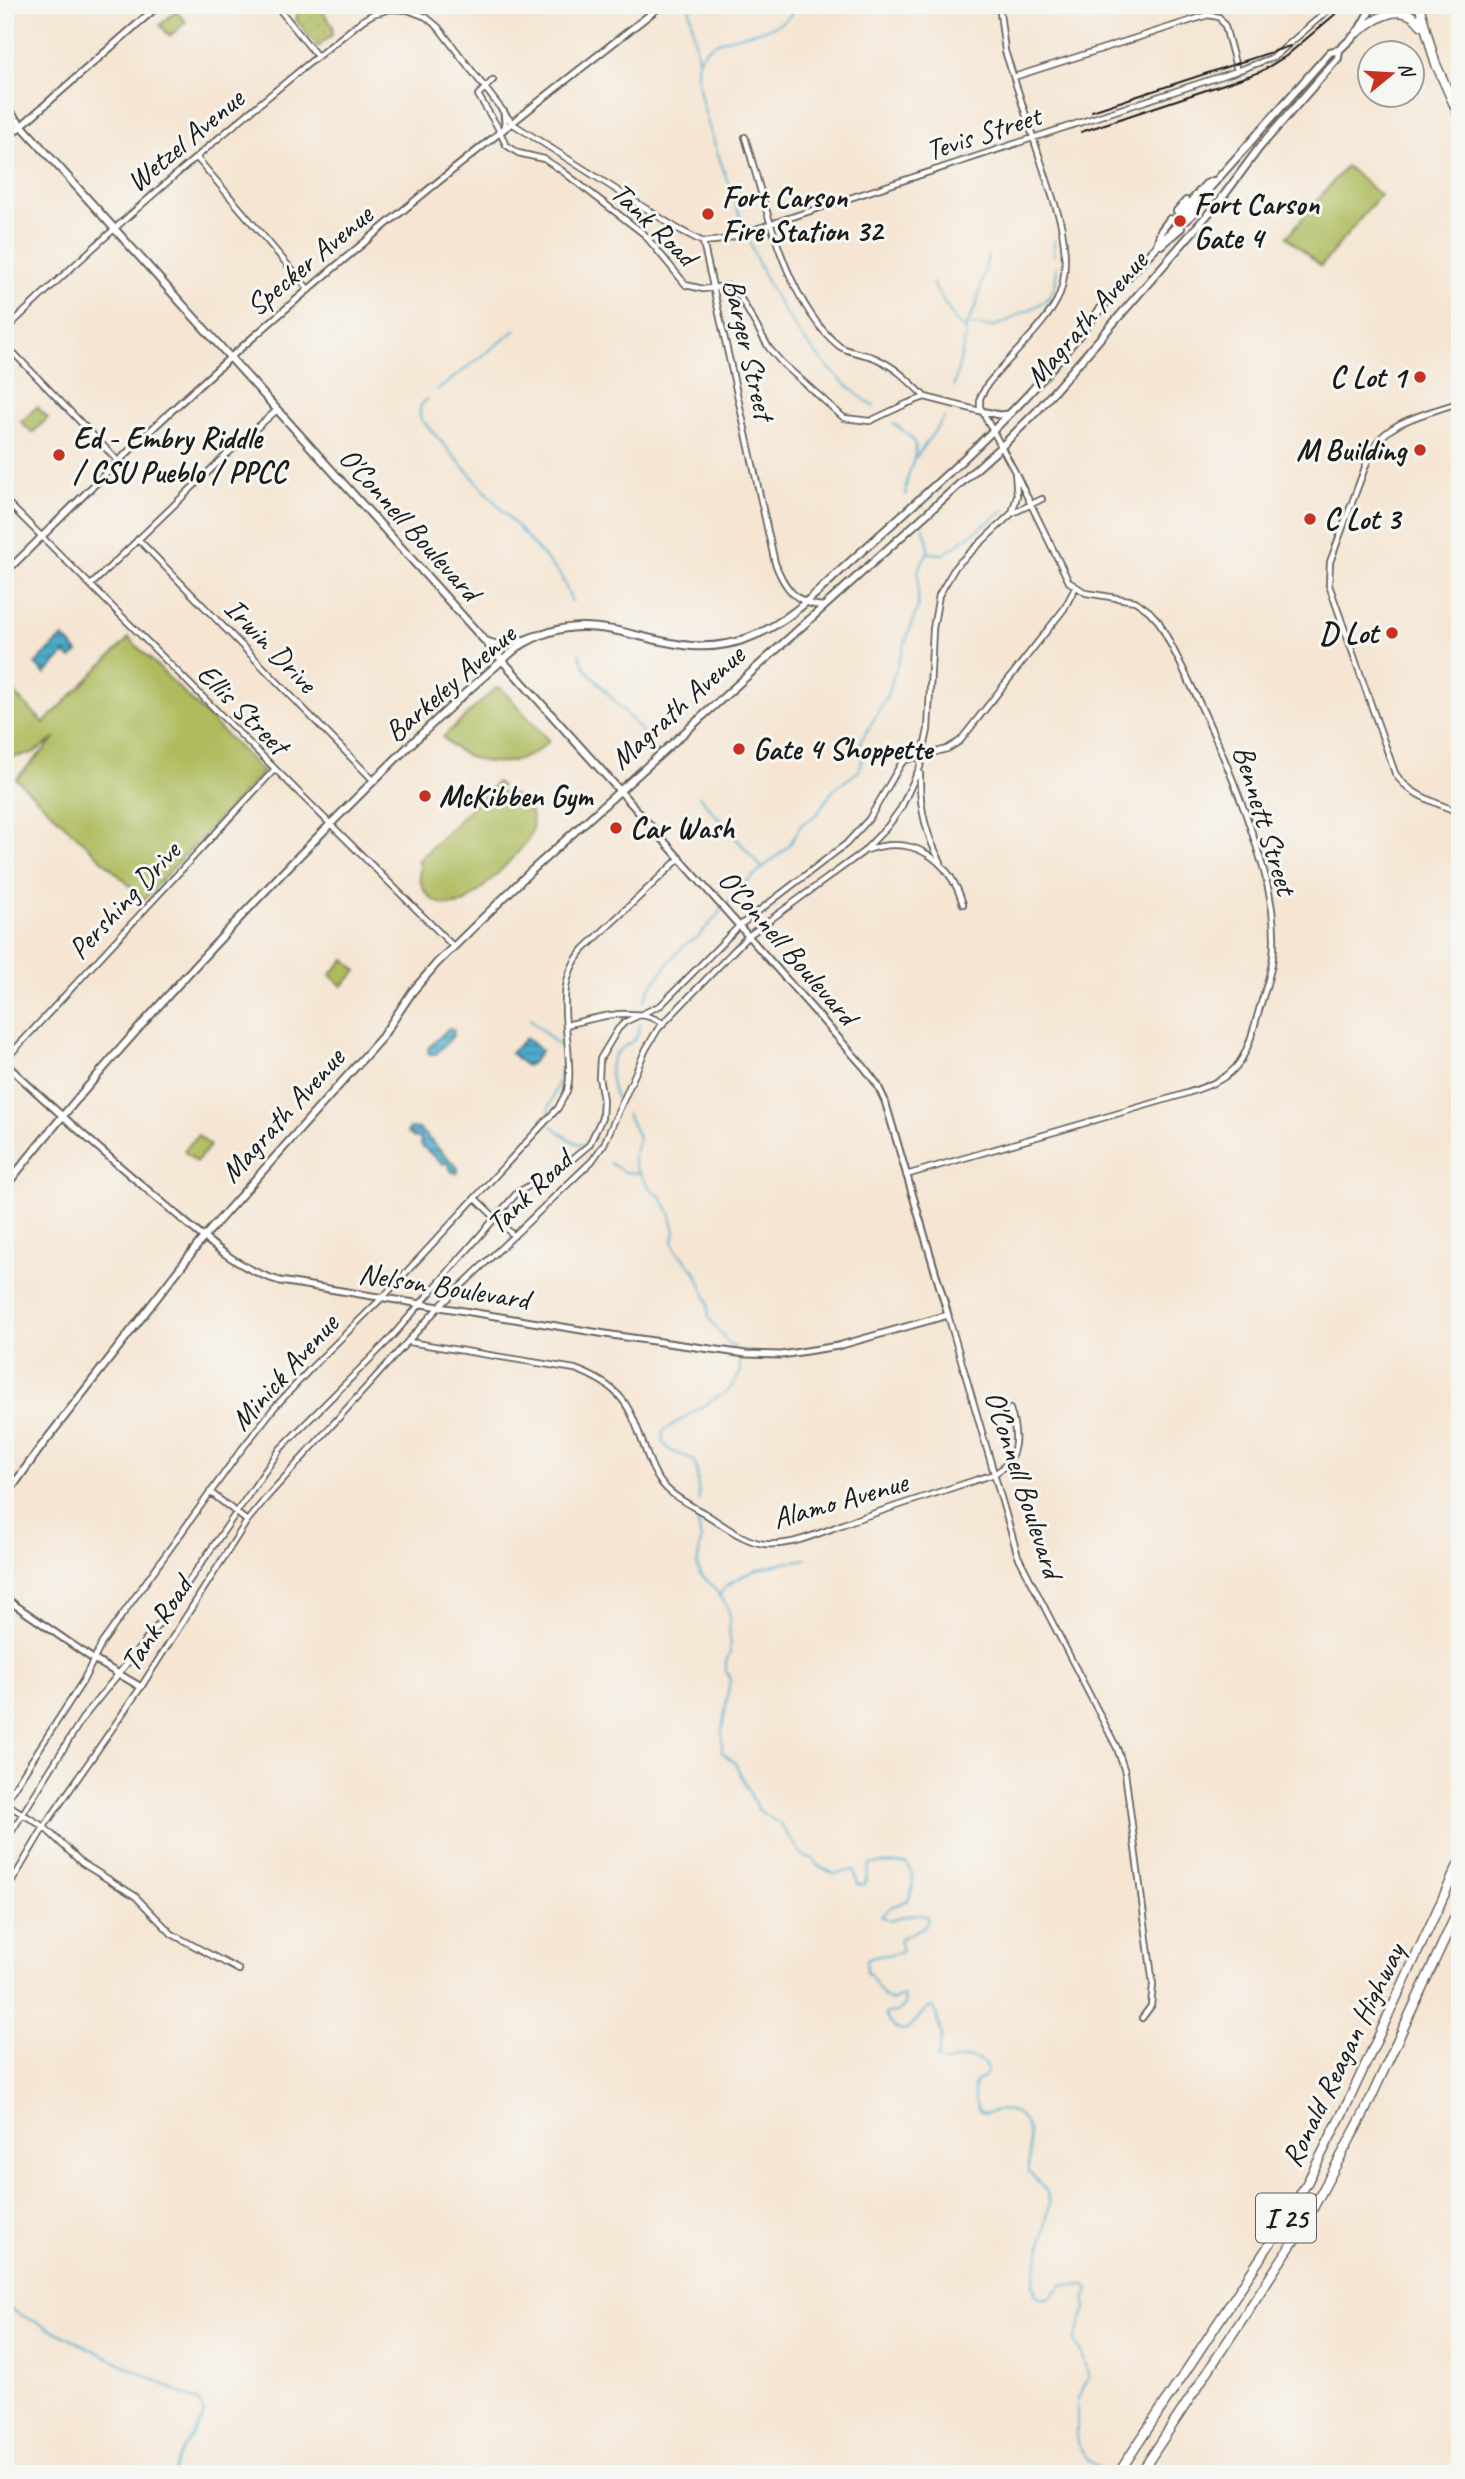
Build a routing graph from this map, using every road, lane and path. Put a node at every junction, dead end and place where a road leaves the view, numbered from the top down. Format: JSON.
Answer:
{"nodes":[{"id":1,"x":159,"y":5,"type":"edge"},
{"id":2,"x":276,"y":5,"type":"edge"},
{"id":3,"x":662,"y":5,"type":"edge"},
{"id":4,"x":999,"y":5,"type":"edge"},
{"id":5,"x":1325,"y":5,"type":"edge"},
{"id":6,"x":1373,"y":5,"type":"edge"},
{"id":7,"x":1419,"y":5,"type":"edge"},
{"id":8,"x":408,"y":10,"type":"joint"},
{"id":9,"x":1358,"y":32,"type":"junction"},
{"id":10,"x":1429,"y":42,"type":"junction"},
{"id":11,"x":1339,"y":50,"type":"junction"},
{"id":12,"x":317,"y":56,"type":"junction"},
{"id":13,"x":1237,"y":71,"type":"junction"},
{"id":14,"x":1014,"y":77,"type":"junction"},
{"id":15,"x":493,"y":80,"type":"dead end"},
{"id":16,"x":484,"y":87,"type":"junction"},
{"id":17,"x":5,"y":107,"type":"edge"},
{"id":18,"x":504,"y":112,"type":"junction"},
{"id":19,"x":1460,"y":118,"type":"edge"},
{"id":20,"x":513,"y":124,"type":"junction"},
{"id":21,"x":21,"y":125,"type":"junction"},
{"id":22,"x":501,"y":133,"type":"junction"},
{"id":23,"x":745,"y":137,"type":"dead end"},
{"id":24,"x":1034,"y":139,"type":"junction"},
{"id":25,"x":5,"y":140,"type":"edge"},
{"id":26,"x":196,"y":157,"type":"junction"},
{"id":27,"x":1218,"y":178,"type":"junction"},
{"id":28,"x":772,"y":223,"type":"junction"},
{"id":29,"x":114,"y":228,"type":"junction"},
{"id":30,"x":703,"y":242,"type":"junction"},
{"id":31,"x":1156,"y":247,"type":"junction"},
{"id":32,"x":713,"y":287,"type":"junction"},
{"id":33,"x":309,"y":290,"type":"junction"},
{"id":34,"x":5,"y":330,"type":"edge"},
{"id":35,"x":5,"y":344,"type":"edge"},
{"id":36,"x":230,"y":358,"type":"junction"},
{"id":37,"x":925,"y":397,"type":"junction"},
{"id":38,"x":1460,"y":402,"type":"edge"},
{"id":39,"x":277,"y":410,"type":"junction"},
{"id":40,"x":981,"y":411,"type":"junction"},
{"id":41,"x":1009,"y":414,"type":"junction"},
{"id":42,"x":993,"y":431,"type":"junction"},
{"id":43,"x":1002,"y":447,"type":"junction"},
{"id":44,"x":118,"y":461,"type":"junction"},
{"id":45,"x":1015,"y":472,"type":"junction"},
{"id":46,"x":5,"y":499,"type":"edge"},
{"id":47,"x":1042,"y":499,"type":"dead end"},
{"id":48,"x":1030,"y":505,"type":"junction"},
{"id":49,"x":1012,"y":513,"type":"junction"},
{"id":50,"x":42,"y":536,"type":"junction"},
{"id":51,"x":138,"y":539,"type":"junction"},
{"id":52,"x":5,"y":573,"type":"edge"},
{"id":53,"x":91,"y":585,"type":"junction"},
{"id":54,"x":1076,"y":588,"type":"junction"},
{"id":55,"x":803,"y":603,"type":"junction"},
{"id":56,"x":825,"y":606,"type":"junction"},
{"id":57,"x":544,"y":633,"type":"junction"},
{"id":58,"x":485,"y":640,"type":"junction"},
{"id":59,"x":503,"y":660,"type":"junction"},
{"id":60,"x":923,"y":755,"type":"junction"},
{"id":61,"x":920,"y":767,"type":"junction"},
{"id":62,"x":274,"y":770,"type":"junction"},
{"id":63,"x":374,"y":781,"type":"junction"},
{"id":64,"x":619,"y":790,"type":"junction"},
{"id":65,"x":1460,"y":813,"type":"edge"},
{"id":66,"x":330,"y":824,"type":"junction"},
{"id":67,"x":863,"y":852,"type":"junction"},
{"id":68,"x":680,"y":858,"type":"junction"},
{"id":69,"x":943,"y":865,"type":"junction"},
{"id":70,"x":963,"y":904,"type":"dead end"},
{"id":71,"x":739,"y":926,"type":"junction"},
{"id":72,"x":748,"y":936,"type":"junction"},
{"id":73,"x":453,"y":946,"type":"junction"},
{"id":74,"x":642,"y":1015,"type":"junction"},
{"id":75,"x":663,"y":1023,"type":"junction"},
{"id":76,"x":566,"y":1025,"type":"junction"},
{"id":77,"x":5,"y":1061,"type":"edge"},
{"id":78,"x":61,"y":1116,"type":"junction"},
{"id":79,"x":906,"y":1175,"type":"junction"},
{"id":80,"x":5,"y":1187,"type":"edge"},
{"id":81,"x":475,"y":1198,"type":"junction"},
{"id":82,"x":495,"y":1217,"type":"junction"},
{"id":83,"x":514,"y":1236,"type":"junction"},
{"id":84,"x":204,"y":1237,"type":"junction"},
{"id":85,"x":381,"y":1299,"type":"junction"},
{"id":86,"x":420,"y":1305,"type":"junction"},
{"id":87,"x":438,"y":1308,"type":"junction"},
{"id":88,"x":948,"y":1315,"type":"junction"},
{"id":89,"x":408,"y":1342,"type":"junction"},
{"id":90,"x":1010,"y":1409,"type":"dead end"},
{"id":91,"x":994,"y":1474,"type":"junction"},
{"id":92,"x":210,"y":1492,"type":"junction"},
{"id":93,"x":5,"y":1497,"type":"edge"},
{"id":94,"x":236,"y":1512,"type":"junction"},
{"id":95,"x":247,"y":1521,"type":"junction"},
{"id":96,"x":5,"y":1598,"type":"edge"},
{"id":97,"x":93,"y":1659,"type":"junction"},
{"id":98,"x":119,"y":1675,"type":"junction"},
{"id":99,"x":141,"y":1687,"type":"junction"},
{"id":100,"x":5,"y":1802,"type":"edge"},
{"id":101,"x":23,"y":1814,"type":"junction"},
{"id":102,"x":44,"y":1827,"type":"junction"},
{"id":103,"x":5,"y":1842,"type":"edge"},
{"id":104,"x":1460,"y":1861,"type":"edge"},
{"id":105,"x":5,"y":1893,"type":"edge"},
{"id":106,"x":1460,"y":1906,"type":"edge"},
{"id":107,"x":239,"y":1970,"type":"dead end"},
{"id":108,"x":1142,"y":2018,"type":"dead end"},
{"id":109,"x":1118,"y":2474,"type":"edge"},
{"id":110,"x":1140,"y":2474,"type":"edge"}],
"edges":[{"from":1,"to":21,"type":"street"},
{"from":2,"to":12,"type":"street"},
{"from":3,"to":20,"type":"street","name":"Specker Avenue"},
{"from":4,"to":14,"type":"street"},
{"from":5,"to":13,"type":"street","name":"Tevis Street"},
{"from":6,"to":9,"type":"main road","name":"Magrath Avenue"},
{"from":7,"to":10,"type":"highway"},
{"from":8,"to":12,"type":"street","name":"Wetzel Avenue"},
{"from":8,"to":16,"type":"street","name":"Barger Street"},
{"from":9,"to":10,"type":"highway"},
{"from":9,"to":11,"type":"main road","name":"Magrath Avenue"},
{"from":10,"to":19,"type":"highway"},
{"from":11,"to":27,"type":"main road"},
{"from":11,"to":43,"type":"main road","name":"Magrath Avenue"},
{"from":12,"to":26,"type":"street","name":"Wetzel Avenue"},
{"from":13,"to":14,"type":"street"},
{"from":13,"to":24,"type":"street","name":"Tevis Street"},
{"from":14,"to":24,"type":"street"},
{"from":15,"to":16,"type":"street"},
{"from":16,"to":18,"type":"street","name":"Barger Street"},
{"from":16,"to":22,"type":"street","name":"Tank Road"},
{"from":17,"to":21,"type":"main road","name":"O'Connell Boulevard"},
{"from":18,"to":20,"type":"street","name":"Barger Street"},
{"from":18,"to":22,"type":"street"},
{"from":20,"to":22,"type":"street","name":"Specker Avenue"},
{"from":20,"to":30,"type":"street","name":"Barger Street"},
{"from":21,"to":25,"type":"street"},
{"from":21,"to":29,"type":"main road","name":"O'Connell Boulevard"},
{"from":22,"to":32,"type":"street","name":"Tank Road"},
{"from":22,"to":33,"type":"street","name":"Specker Avenue"},
{"from":23,"to":28,"type":"street"},
{"from":24,"to":28,"type":"street","name":"Tevis Street"},
{"from":24,"to":40,"type":"street"},
{"from":26,"to":29,"type":"street","name":"Wetzel Avenue"},
{"from":26,"to":33,"type":"street"},
{"from":27,"to":27,"type":"main road"},
{"from":28,"to":30,"type":"street","name":"Tevis Street"},
{"from":28,"to":37,"type":"street"},
{"from":29,"to":34,"type":"street","name":"Wetzel Avenue"},
{"from":29,"to":36,"type":"main road","name":"O'Connell Boulevard"},
{"from":30,"to":32,"type":"street","name":"Barger Street"},
{"from":31,"to":31,"type":"main road","name":"Barkeley Avenue"},
{"from":31,"to":41,"type":"main road","name":"Barkeley Avenue"},
{"from":32,"to":37,"type":"street","name":"Tank Road"},
{"from":32,"to":55,"type":"street","name":"Barger Street"},
{"from":33,"to":36,"type":"street","name":"Specker Avenue"},
{"from":35,"to":44,"type":"street"},
{"from":36,"to":39,"type":"main road","name":"O'Connell Boulevard"},
{"from":36,"to":44,"type":"street","name":"Specker Avenue"},
{"from":37,"to":40,"type":"street"},
{"from":38,"to":65,"type":"street"},
{"from":39,"to":51,"type":"street"},
{"from":39,"to":58,"type":"main road","name":"O'Connell Boulevard"},
{"from":40,"to":41,"type":"street"},
{"from":40,"to":42,"type":"street"},
{"from":41,"to":42,"type":"main road","name":"Barkeley Avenue"},
{"from":42,"to":43,"type":"street"},
{"from":42,"to":55,"type":"main road","name":"Barkeley Avenue"},
{"from":43,"to":45,"type":"street"},
{"from":43,"to":56,"type":"main road","name":"Magrath Avenue"},
{"from":44,"to":50,"type":"street","name":"Specker Avenue"},
{"from":45,"to":48,"type":"street"},
{"from":45,"to":49,"type":"street"},
{"from":46,"to":50,"type":"street","name":"Ellis Street"},
{"from":47,"to":48,"type":"street","name":"Tank Road"},
{"from":48,"to":49,"type":"street","name":"Tank Road"},
{"from":48,"to":54,"type":"street"},
{"from":49,"to":60,"type":"street","name":"Tank Road"},
{"from":50,"to":52,"type":"street","name":"Specker Avenue"},
{"from":50,"to":53,"type":"street","name":"Ellis Street"},
{"from":51,"to":53,"type":"street"},
{"from":51,"to":63,"type":"street","name":"Irwin Drive"},
{"from":53,"to":62,"type":"street","name":"Ellis Street"},
{"from":54,"to":60,"type":"street"},
{"from":54,"to":79,"type":"street","name":"Bennett Street"},
{"from":55,"to":56,"type":"street"},
{"from":55,"to":57,"type":"main road","name":"Barkeley Avenue"},
{"from":56,"to":64,"type":"main road","name":"Magrath Avenue"},
{"from":57,"to":58,"type":"street"},
{"from":57,"to":59,"type":"main road","name":"Barkeley Avenue"},
{"from":58,"to":59,"type":"main road","name":"O'Connell Boulevard"},
{"from":59,"to":63,"type":"main road","name":"Barkeley Avenue"},
{"from":59,"to":64,"type":"main road","name":"O'Connell Boulevard"},
{"from":60,"to":61,"type":"street","name":"Tank Road"},
{"from":60,"to":71,"type":"street"},
{"from":61,"to":67,"type":"street","name":"Tank Road"},
{"from":61,"to":69,"type":"street"},
{"from":62,"to":66,"type":"street","name":"Ellis Street"},
{"from":62,"to":77,"type":"street","name":"Pershing Drive"},
{"from":63,"to":66,"type":"main road","name":"Barkeley Avenue"},
{"from":64,"to":68,"type":"street","name":"O'Connell Boulevard"},
{"from":64,"to":73,"type":"main road","name":"Magrath Avenue"},
{"from":66,"to":73,"type":"street","name":"Ellis Street"},
{"from":66,"to":78,"type":"main road","name":"Barkeley Avenue"},
{"from":67,"to":69,"type":"street"},
{"from":67,"to":72,"type":"street","name":"Tank Road"},
{"from":68,"to":71,"type":"street","name":"O'Connell Boulevard"},
{"from":68,"to":76,"type":"street","name":"Minick Avenue"},
{"from":69,"to":70,"type":"street"},
{"from":71,"to":72,"type":"street","name":"O'Connell Boulevard"},
{"from":71,"to":74,"type":"street"},
{"from":72,"to":75,"type":"street","name":"Tank Road"},
{"from":72,"to":79,"type":"street","name":"O'Connell Boulevard"},
{"from":73,"to":84,"type":"main road","name":"Magrath Avenue"},
{"from":74,"to":75,"type":"street"},
{"from":74,"to":76,"type":"street"},
{"from":74,"to":82,"type":"street"},
{"from":75,"to":83,"type":"street","name":"Tank Road"},
{"from":76,"to":81,"type":"street","name":"Minick Avenue"},
{"from":77,"to":78,"type":"street","name":"Nelson Boulevard"},
{"from":78,"to":80,"type":"main road","name":"Barkeley Avenue"},
{"from":78,"to":84,"type":"street","name":"Nelson Boulevard"},
{"from":79,"to":88,"type":"street","name":"O'Connell Boulevard"},
{"from":81,"to":82,"type":"street"},
{"from":81,"to":85,"type":"street","name":"Minick Avenue"},
{"from":82,"to":83,"type":"street"},
{"from":82,"to":86,"type":"street"},
{"from":83,"to":87,"type":"street","name":"Tank Road"},
{"from":84,"to":85,"type":"street","name":"Nelson Boulevard"},
{"from":84,"to":93,"type":"main road","name":"Magrath Avenue"},
{"from":85,"to":86,"type":"street","name":"Nelson Boulevard"},
{"from":85,"to":92,"type":"street","name":"Minick Avenue"},
{"from":86,"to":87,"type":"street","name":"Nelson Boulevard"},
{"from":86,"to":94,"type":"street"},
{"from":87,"to":88,"type":"street","name":"Nelson Boulevard"},
{"from":87,"to":89,"type":"street","name":"Tank Road"},
{"from":88,"to":91,"type":"street","name":"O'Connell Boulevard"},
{"from":89,"to":91,"type":"street","name":"Alamo Avenue"},
{"from":89,"to":95,"type":"street","name":"Tank Road"},
{"from":90,"to":91,"type":"street"},
{"from":91,"to":108,"type":"street","name":"O'Connell Boulevard"},
{"from":92,"to":94,"type":"street"},
{"from":92,"to":97,"type":"street","name":"Minick Avenue"},
{"from":94,"to":95,"type":"street"},
{"from":94,"to":98,"type":"street"},
{"from":95,"to":99,"type":"street","name":"Tank Road"},
{"from":96,"to":97,"type":"street"},
{"from":97,"to":98,"type":"street"},
{"from":97,"to":100,"type":"street","name":"Minick Avenue"},
{"from":98,"to":99,"type":"street"},
{"from":98,"to":101,"type":"street"},
{"from":99,"to":102,"type":"street","name":"Tank Road"},
{"from":100,"to":101,"type":"street"},
{"from":101,"to":102,"type":"street"},
{"from":101,"to":103,"type":"street"},
{"from":102,"to":105,"type":"street","name":"Tank Road"},
{"from":102,"to":107,"type":"street"},
{"from":104,"to":109,"type":"highway","name":"Ronald Reagan Highway","number":"I 25"},
{"from":106,"to":110,"type":"highway","name":"Ronald Reagan Highway","number":"I 25"}]}
